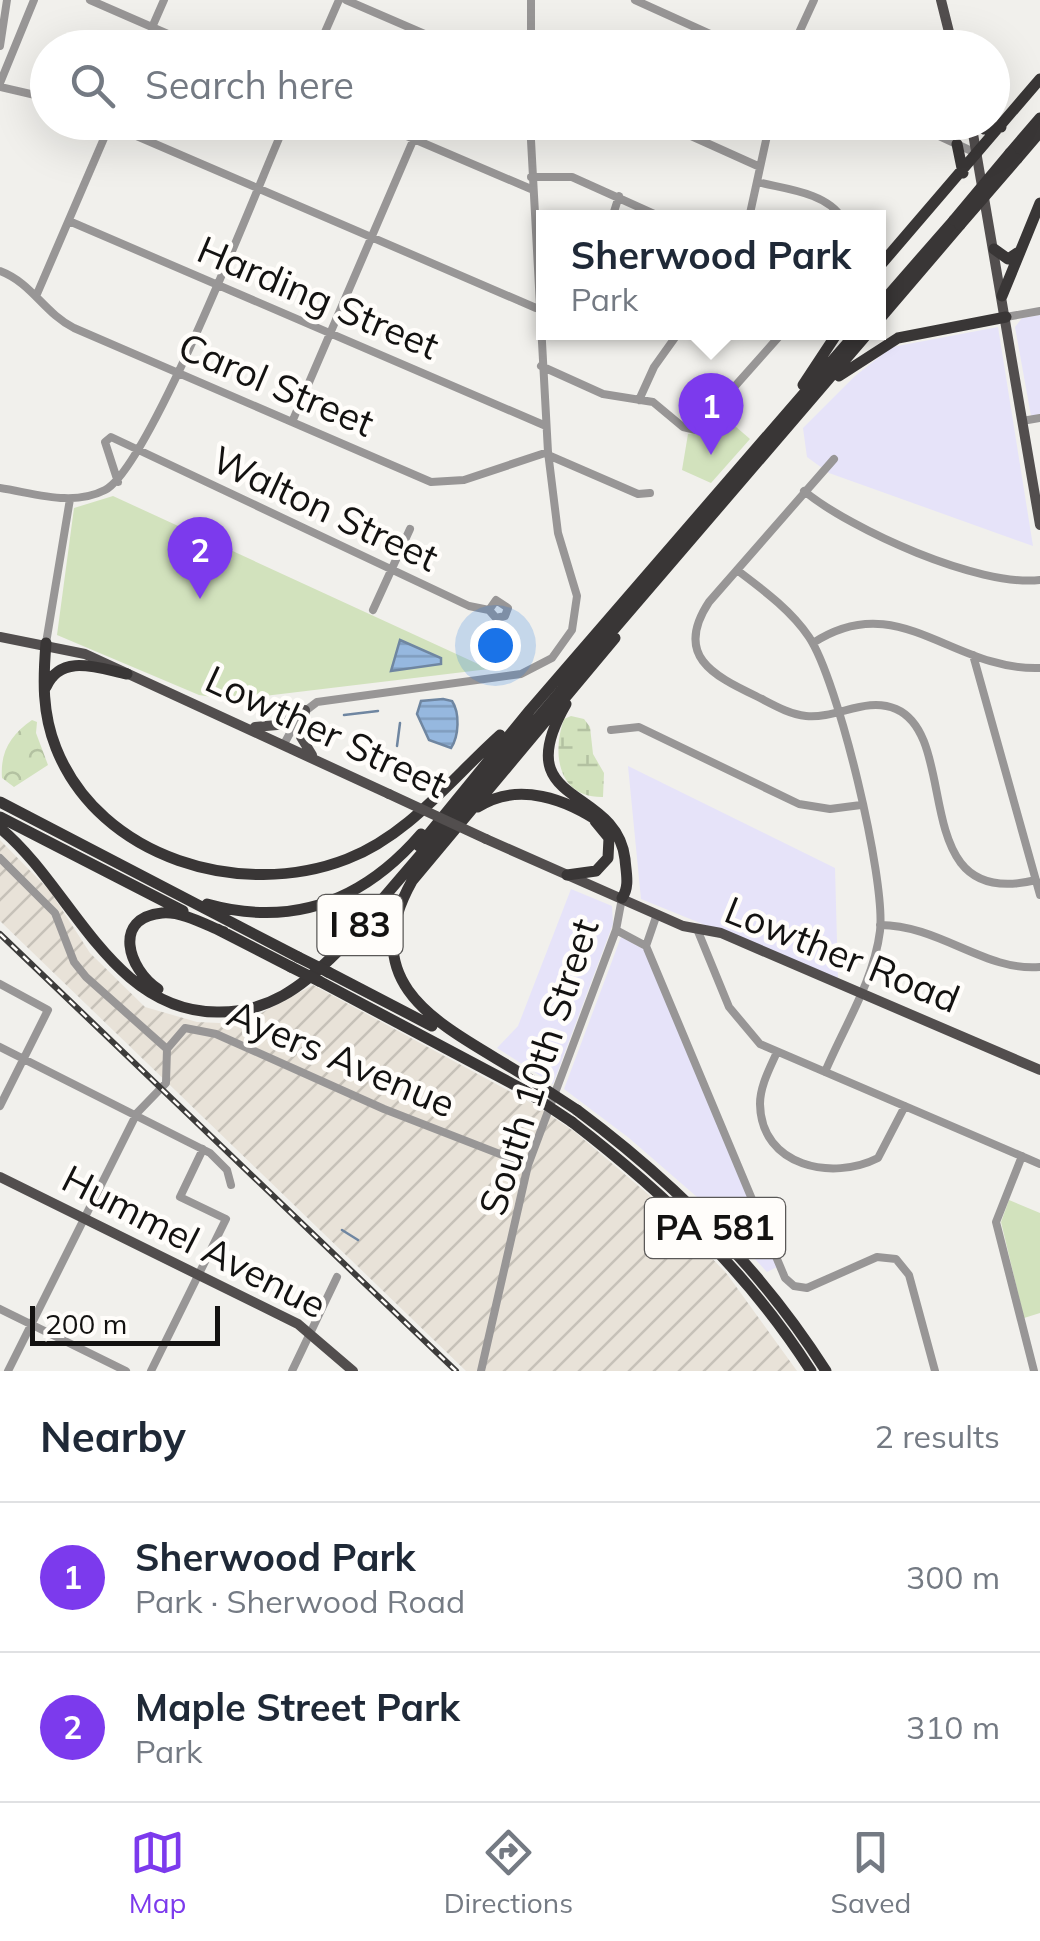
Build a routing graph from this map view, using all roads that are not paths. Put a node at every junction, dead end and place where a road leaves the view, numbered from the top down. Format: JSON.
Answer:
{"nodes":[{"id":1,"x":7,"y":0,"type":"edge"},
{"id":2,"x":34,"y":0,"type":"edge"},
{"id":3,"x":90,"y":0,"type":"edge"},
{"id":4,"x":164,"y":0,"type":"edge"},
{"id":5,"x":338,"y":0,"type":"edge"},
{"id":6,"x":346,"y":0,"type":"edge"},
{"id":7,"x":531,"y":0,"type":"edge"},
{"id":8,"x":635,"y":0,"type":"edge"},
{"id":9,"x":814,"y":0,"type":"edge"},
{"id":10,"x":941,"y":0,"type":"edge"},
{"id":11,"x":152,"y":26,"type":"junction"},
{"id":12,"x":151,"y":30,"type":"edge"},
{"id":13,"x":161,"y":30,"type":"edge"},
{"id":14,"x":326,"y":30,"type":"edge"},
{"id":15,"x":416,"y":30,"type":"edge"},
{"id":16,"x":531,"y":30,"type":"edge"},
{"id":17,"x":702,"y":30,"type":"edge"},
{"id":18,"x":800,"y":30,"type":"edge"},
{"id":19,"x":948,"y":30,"type":"edge"},
{"id":20,"x":0,"y":46,"type":"edge"},
{"id":21,"x":1040,"y":80,"type":"edge"},
{"id":22,"x":0,"y":85,"type":"edge"},
{"id":23,"x":30,"y":93,"type":"edge"},
{"id":24,"x":1010,"y":117,"type":"edge"},
{"id":25,"x":1040,"y":118,"type":"edge"},
{"id":26,"x":1040,"y":132,"type":"edge"},
{"id":27,"x":101,"y":140,"type":"edge"},
{"id":28,"x":147,"y":140,"type":"edge"},
{"id":29,"x":278,"y":140,"type":"edge"},
{"id":30,"x":414,"y":140,"type":"joint"},
{"id":31,"x":530,"y":140,"type":"edge"},
{"id":32,"x":700,"y":140,"type":"edge"},
{"id":33,"x":766,"y":140,"type":"edge"},
{"id":34,"x":948,"y":140,"type":"edge"},
{"id":35,"x":975,"y":140,"type":"edge"},
{"id":36,"x":990,"y":140,"type":"edge"},
{"id":37,"x":957,"y":144,"type":"junction"},
{"id":38,"x":978,"y":154,"type":"junction"},
{"id":39,"x":1014,"y":156,"type":"junction"},
{"id":40,"x":760,"y":167,"type":"junction"},
{"id":41,"x":963,"y":173,"type":"junction"},
{"id":42,"x":531,"y":177,"type":"junction"},
{"id":43,"x":757,"y":182,"type":"junction"},
{"id":44,"x":257,"y":188,"type":"junction"},
{"id":45,"x":531,"y":189,"type":"junction"},
{"id":46,"x":619,"y":196,"type":"junction"},
{"id":47,"x":1040,"y":203,"type":"edge"},
{"id":48,"x":615,"y":210,"type":"edge"},
{"id":49,"x":648,"y":210,"type":"edge"},
{"id":50,"x":751,"y":210,"type":"edge"},
{"id":51,"x":836,"y":210,"type":"edge"},
{"id":52,"x":69,"y":221,"type":"junction"},
{"id":53,"x":957,"y":222,"type":"junction"},
{"id":54,"x":372,"y":239,"type":"junction"},
{"id":55,"x":993,"y":244,"type":"junction"},
{"id":56,"x":1020,"y":250,"type":"junction"},
{"id":57,"x":886,"y":259,"type":"edge"},
{"id":58,"x":0,"y":271,"type":"edge"},
{"id":59,"x":215,"y":284,"type":"junction"},
{"id":60,"x":37,"y":294,"type":"junction"},
{"id":61,"x":1002,"y":296,"type":"junction"},
{"id":62,"x":886,"y":298,"type":"edge"},
{"id":63,"x":536,"y":308,"type":"joint"},
{"id":64,"x":886,"y":311,"type":"edge"},
{"id":65,"x":1040,"y":311,"type":"edge"},
{"id":66,"x":1006,"y":317,"type":"junction"},
{"id":67,"x":330,"y":334,"type":"junction"},
{"id":68,"x":539,"y":340,"type":"edge"},
{"id":69,"x":673,"y":340,"type":"edge"},
{"id":70,"x":776,"y":340,"type":"edge"},
{"id":71,"x":833,"y":340,"type":"edge"},
{"id":72,"x":850,"y":340,"type":"edge"},
{"id":73,"x":861,"y":340,"type":"edge"},
{"id":74,"x":541,"y":366,"type":"junction"},
{"id":75,"x":177,"y":372,"type":"junction"},
{"id":76,"x":639,"y":400,"type":"junction"},
{"id":77,"x":800,"y":413,"type":"junction"},
{"id":78,"x":1040,"y":418,"type":"edge"},
{"id":79,"x":1022,"y":421,"type":"junction"},
{"id":80,"x":292,"y":422,"type":"junction"},
{"id":81,"x":546,"y":426,"type":"junction"},
{"id":82,"x":769,"y":434,"type":"junction"},
{"id":83,"x":139,"y":453,"type":"junction"},
{"id":84,"x":548,"y":454,"type":"junction"},
{"id":85,"x":834,"y":459,"type":"dead end"},
{"id":86,"x":747,"y":473,"type":"junction"},
{"id":87,"x":118,"y":482,"type":"junction"},
{"id":88,"x":0,"y":488,"type":"edge"},
{"id":89,"x":650,"y":492,"type":"dead end"},
{"id":90,"x":806,"y":493,"type":"junction"},
{"id":91,"x":70,"y":499,"type":"junction"},
{"id":92,"x":1040,"y":526,"type":"edge"},
{"id":93,"x":410,"y":529,"type":"dead end"},
{"id":94,"x":392,"y":570,"type":"junction"},
{"id":95,"x":737,"y":570,"type":"junction"},
{"id":96,"x":1040,"y":580,"type":"edge"},
{"id":97,"x":373,"y":610,"type":"dead end"},
{"id":98,"x":489,"y":610,"type":"dead end"},
{"id":99,"x":0,"y":636,"type":"edge"},
{"id":100,"x":813,"y":643,"type":"junction"},
{"id":101,"x":46,"y":644,"type":"junction"},
{"id":102,"x":973,"y":655,"type":"junction"},
{"id":103,"x":1040,"y":668,"type":"edge"},
{"id":104,"x":127,"y":674,"type":"junction"},
{"id":105,"x":584,"y":675,"type":"junction"},
{"id":106,"x":43,"y":701,"type":"junction"},
{"id":107,"x":305,"y":710,"type":"junction"},
{"id":108,"x":530,"y":710,"type":"junction"},
{"id":109,"x":838,"y":712,"type":"junction"},
{"id":110,"x":245,"y":726,"type":"junction"},
{"id":111,"x":611,"y":730,"type":"dead end"},
{"id":112,"x":284,"y":744,"type":"junction"},
{"id":113,"x":312,"y":756,"type":"junction"},
{"id":114,"x":0,"y":802,"type":"edge"},
{"id":115,"x":861,"y":805,"type":"junction"},
{"id":116,"x":0,"y":817,"type":"edge"},
{"id":117,"x":592,"y":818,"type":"junction"},
{"id":118,"x":460,"y":823,"type":"junction"},
{"id":119,"x":0,"y":828,"type":"edge"},
{"id":120,"x":429,"y":830,"type":"junction"},
{"id":121,"x":0,"y":858,"type":"edge"},
{"id":122,"x":567,"y":874,"type":"junction"},
{"id":123,"x":1036,"y":880,"type":"junction"},
{"id":124,"x":159,"y":886,"type":"junction"},
{"id":125,"x":1040,"y":895,"type":"edge"},
{"id":126,"x":622,"y":898,"type":"junction"},
{"id":127,"x":658,"y":914,"type":"junction"},
{"id":128,"x":880,"y":925,"type":"junction"},
{"id":129,"x":616,"y":930,"type":"junction"},
{"id":130,"x":697,"y":930,"type":"junction"},
{"id":131,"x":224,"y":932,"type":"junction"},
{"id":132,"x":646,"y":946,"type":"junction"},
{"id":133,"x":295,"y":962,"type":"junction"},
{"id":134,"x":1040,"y":967,"type":"edge"},
{"id":135,"x":324,"y":976,"type":"junction"},
{"id":136,"x":0,"y":984,"type":"edge"},
{"id":137,"x":859,"y":992,"type":"junction"},
{"id":138,"x":0,"y":1047,"type":"edge"},
{"id":139,"x":167,"y":1050,"type":"junction"},
{"id":140,"x":777,"y":1052,"type":"junction"},
{"id":141,"x":24,"y":1058,"type":"junction"},
{"id":142,"x":1040,"y":1070,"type":"edge"},
{"id":143,"x":825,"y":1072,"type":"junction"},
{"id":144,"x":522,"y":1079,"type":"junction"},
{"id":145,"x":0,"y":1106,"type":"edge"},
{"id":146,"x":905,"y":1106,"type":"junction"},
{"id":147,"x":137,"y":1113,"type":"junction"},
{"id":148,"x":574,"y":1116,"type":"junction"},
{"id":149,"x":202,"y":1149,"type":"junction"},
{"id":150,"x":1022,"y":1156,"type":"junction"},
{"id":151,"x":1040,"y":1164,"type":"edge"},
{"id":152,"x":528,"y":1166,"type":"junction"},
{"id":153,"x":0,"y":1177,"type":"edge"},
{"id":154,"x":230,"y":1185,"type":"dead end"},
{"id":155,"x":86,"y":1219,"type":"junction"},
{"id":156,"x":199,"y":1274,"type":"junction"},
{"id":157,"x":337,"y":1277,"type":"dead end"},
{"id":158,"x":0,"y":1310,"type":"edge"},
{"id":159,"x":31,"y":1325,"type":"junction"},
{"id":160,"x":311,"y":1332,"type":"junction"},
{"id":161,"x":8,"y":1371,"type":"edge"},
{"id":162,"x":126,"y":1371,"type":"edge"},
{"id":163,"x":151,"y":1371,"type":"edge"},
{"id":164,"x":292,"y":1371,"type":"edge"},
{"id":165,"x":354,"y":1371,"type":"edge"},
{"id":166,"x":481,"y":1371,"type":"edge"},
{"id":167,"x":811,"y":1371,"type":"edge"},
{"id":168,"x":826,"y":1371,"type":"edge"},
{"id":169,"x":935,"y":1371,"type":"edge"},
{"id":170,"x":1034,"y":1371,"type":"edge"}],
"edges":[{"from":1,"to":20,"type":"street"},
{"from":2,"to":22,"type":"street"},
{"from":3,"to":11,"type":"street"},
{"from":4,"to":11,"type":"street"},
{"from":5,"to":14,"type":"street"},
{"from":6,"to":15,"type":"street"},
{"from":7,"to":16,"type":"street"},
{"from":8,"to":17,"type":"street"},
{"from":9,"to":18,"type":"street"},
{"from":10,"to":19,"type":"main road"},
{"from":11,"to":12,"type":"street"},
{"from":11,"to":13,"type":"street"},
{"from":21,"to":24,"type":"highway"},
{"from":22,"to":23,"type":"street"},
{"from":25,"to":39,"type":"highway"},
{"from":26,"to":39,"type":"highway"},
{"from":27,"to":52,"type":"street"},
{"from":28,"to":44,"type":"street"},
{"from":29,"to":44,"type":"street"},
{"from":30,"to":45,"type":"street"},
{"from":30,"to":54,"type":"street"},
{"from":31,"to":42,"type":"street"},
{"from":32,"to":40,"type":"street"},
{"from":33,"to":40,"type":"street"},
{"from":34,"to":37,"type":"street"},
{"from":35,"to":38,"type":"main road"},
{"from":36,"to":38,"type":"highway"},
{"from":37,"to":38,"type":"street"},
{"from":37,"to":41,"type":"highway"},
{"from":38,"to":41,"type":"highway"},
{"from":38,"to":55,"type":"main road"},
{"from":39,"to":53,"type":"highway","bridge":true},
{"from":40,"to":43,"type":"street"},
{"from":41,"to":57,"type":"highway"},
{"from":42,"to":45,"type":"street"},
{"from":42,"to":46,"type":"street"},
{"from":43,"to":50,"type":"street"},
{"from":43,"to":51,"type":"street"},
{"from":44,"to":54,"type":"street"},
{"from":44,"to":59,"type":"street"},
{"from":45,"to":63,"type":"street"},
{"from":46,"to":48,"type":"street"},
{"from":46,"to":49,"type":"street"},
{"from":47,"to":56,"type":"highway"},
{"from":52,"to":59,"type":"street","name":"Harding Street"},
{"from":52,"to":60,"type":"street"},
{"from":53,"to":62,"type":"highway"},
{"from":53,"to":64,"type":"highway"},
{"from":54,"to":63,"type":"street"},
{"from":54,"to":67,"type":"street"},
{"from":55,"to":56,"type":"highway"},
{"from":55,"to":61,"type":"main road"},
{"from":56,"to":61,"type":"highway"},
{"from":58,"to":60,"type":"street","name":"Carol Street"},
{"from":59,"to":67,"type":"street","name":"Harding Street"},
{"from":59,"to":75,"type":"street"},
{"from":60,"to":75,"type":"street","name":"Carol Street"},
{"from":61,"to":66,"type":"main road"},
{"from":65,"to":66,"type":"street"},
{"from":66,"to":77,"type":"highway"},
{"from":66,"to":79,"type":"main road"},
{"from":67,"to":80,"type":"street"},
{"from":67,"to":81,"type":"street","name":"Harding Street"},
{"from":68,"to":74,"type":"street"},
{"from":69,"to":76,"type":"street"},
{"from":70,"to":76,"type":"street"},
{"from":71,"to":82,"type":"highway"},
{"from":72,"to":82,"type":"highway","number":"I 83"},
{"from":73,"to":77,"type":"highway","number":"I 83"},
{"from":74,"to":76,"type":"street"},
{"from":74,"to":81,"type":"street"},
{"from":75,"to":80,"type":"street","name":"Carol Street"},
{"from":75,"to":83,"type":"street"},
{"from":77,"to":86,"type":"highway","number":"I 83"},
{"from":78,"to":79,"type":"street"},
{"from":79,"to":92,"type":"main road"},
{"from":80,"to":84,"type":"street","name":"Carol Street"},
{"from":81,"to":84,"type":"street"},
{"from":82,"to":108,"type":"highway","number":"I 83"},
{"from":83,"to":87,"type":"street"},
{"from":83,"to":87,"type":"street"},
{"from":83,"to":94,"type":"street","name":"Walton Street"},
{"from":84,"to":89,"type":"street"},
{"from":84,"to":107,"type":"street"},
{"from":85,"to":90,"type":"street"},
{"from":86,"to":105,"type":"highway"},
{"from":86,"to":119,"type":"highway","number":"I 83"},
{"from":87,"to":91,"type":"street"},
{"from":88,"to":91,"type":"street"},
{"from":90,"to":95,"type":"street"},
{"from":90,"to":96,"type":"street"},
{"from":91,"to":101,"type":"street"},
{"from":93,"to":94,"type":"street"},
{"from":94,"to":97,"type":"street"},
{"from":94,"to":98,"type":"street","name":"Walton Street"},
{"from":95,"to":100,"type":"street"},
{"from":95,"to":109,"type":"street"},
{"from":99,"to":101,"type":"main road","name":"Lowther Street"},
{"from":100,"to":102,"type":"street"},
{"from":100,"to":109,"type":"street"},
{"from":101,"to":104,"type":"main road","name":"Lowther Street"},
{"from":101,"to":106,"type":"highway"},
{"from":102,"to":103,"type":"street"},
{"from":102,"to":123,"type":"street"},
{"from":104,"to":106,"type":"highway"},
{"from":104,"to":110,"type":"main road","name":"Lowther Street"},
{"from":105,"to":118,"type":"highway"},
{"from":105,"to":126,"type":"highway"},
{"from":106,"to":108,"type":"highway"},
{"from":107,"to":110,"type":"main road"},
{"from":107,"to":112,"type":"street"},
{"from":107,"to":113,"type":"main road"},
{"from":108,"to":120,"type":"highway","number":"I 83"},
{"from":109,"to":115,"type":"street"},
{"from":109,"to":123,"type":"street"},
{"from":110,"to":112,"type":"main road","name":"Lowther Street"},
{"from":111,"to":115,"type":"street"},
{"from":112,"to":113,"type":"main road","name":"Lowther Street"},
{"from":113,"to":122,"type":"main road","name":"Lowther Street","bridge":true},
{"from":114,"to":124,"type":"highway","number":"I 83"},
{"from":115,"to":128,"type":"street"},
{"from":116,"to":131,"type":"highway","number":"PA 581"},
{"from":117,"to":118,"type":"highway"},
{"from":117,"to":122,"type":"highway"},
{"from":117,"to":126,"type":"highway"},
{"from":118,"to":144,"type":"highway"},
{"from":120,"to":124,"type":"highway","number":"I 83"},
{"from":120,"to":131,"type":"highway"},
{"from":121,"to":139,"type":"street"},
{"from":122,"to":126,"type":"main road","name":"Lowther Street"},
{"from":123,"to":125,"type":"street"},
{"from":124,"to":133,"type":"highway","number":"PA 581"},
{"from":126,"to":127,"type":"main road","name":"Lowther Road"},
{"from":126,"to":129,"type":"street","name":"South 10th Street"},
{"from":127,"to":130,"type":"main road","name":"Lowther Road"},
{"from":127,"to":132,"type":"street"},
{"from":128,"to":134,"type":"street"},
{"from":128,"to":137,"type":"street"},
{"from":129,"to":132,"type":"street"},
{"from":129,"to":152,"type":"street","name":"South 10th Street"},
{"from":130,"to":137,"type":"main road","name":"Lowther Road"},
{"from":130,"to":140,"type":"street"},
{"from":131,"to":133,"type":"highway","number":"PA 581"},
{"from":132,"to":169,"type":"street"},
{"from":133,"to":135,"type":"highway","number":"PA 581","bridge":true},
{"from":135,"to":144,"type":"highway","number":"PA 581"},
{"from":135,"to":144,"type":"highway","number":"PA 581"},
{"from":136,"to":141,"type":"street"},
{"from":137,"to":142,"type":"main road","name":"Lowther Road"},
{"from":137,"to":143,"type":"street"},
{"from":138,"to":141,"type":"street"},
{"from":139,"to":147,"type":"street"},
{"from":139,"to":152,"type":"street","name":"Ayers Avenue"},
{"from":140,"to":143,"type":"street"},
{"from":140,"to":146,"type":"street"},
{"from":141,"to":145,"type":"street"},
{"from":141,"to":147,"type":"street"},
{"from":143,"to":146,"type":"street"},
{"from":144,"to":148,"type":"highway","number":"PA 581","bridge":true},
{"from":146,"to":150,"type":"street"},
{"from":147,"to":149,"type":"street"},
{"from":147,"to":155,"type":"street"},
{"from":148,"to":167,"type":"highway","number":"PA 581"},
{"from":148,"to":168,"type":"highway","number":"PA 581"},
{"from":149,"to":154,"type":"street"},
{"from":149,"to":156,"type":"street"},
{"from":150,"to":151,"type":"street"},
{"from":150,"to":170,"type":"street"},
{"from":152,"to":166,"type":"street","name":"South 10th Street"},
{"from":153,"to":155,"type":"main road","name":"Hummel Avenue"},
{"from":155,"to":156,"type":"main road","name":"Hummel Avenue"},
{"from":155,"to":159,"type":"street"},
{"from":156,"to":160,"type":"main road","name":"Hummel Avenue"},
{"from":156,"to":163,"type":"street"},
{"from":157,"to":160,"type":"street"},
{"from":158,"to":159,"type":"street"},
{"from":159,"to":161,"type":"street"},
{"from":159,"to":162,"type":"street"},
{"from":160,"to":164,"type":"street"},
{"from":160,"to":165,"type":"main road","name":"Hummel Avenue"}]}
